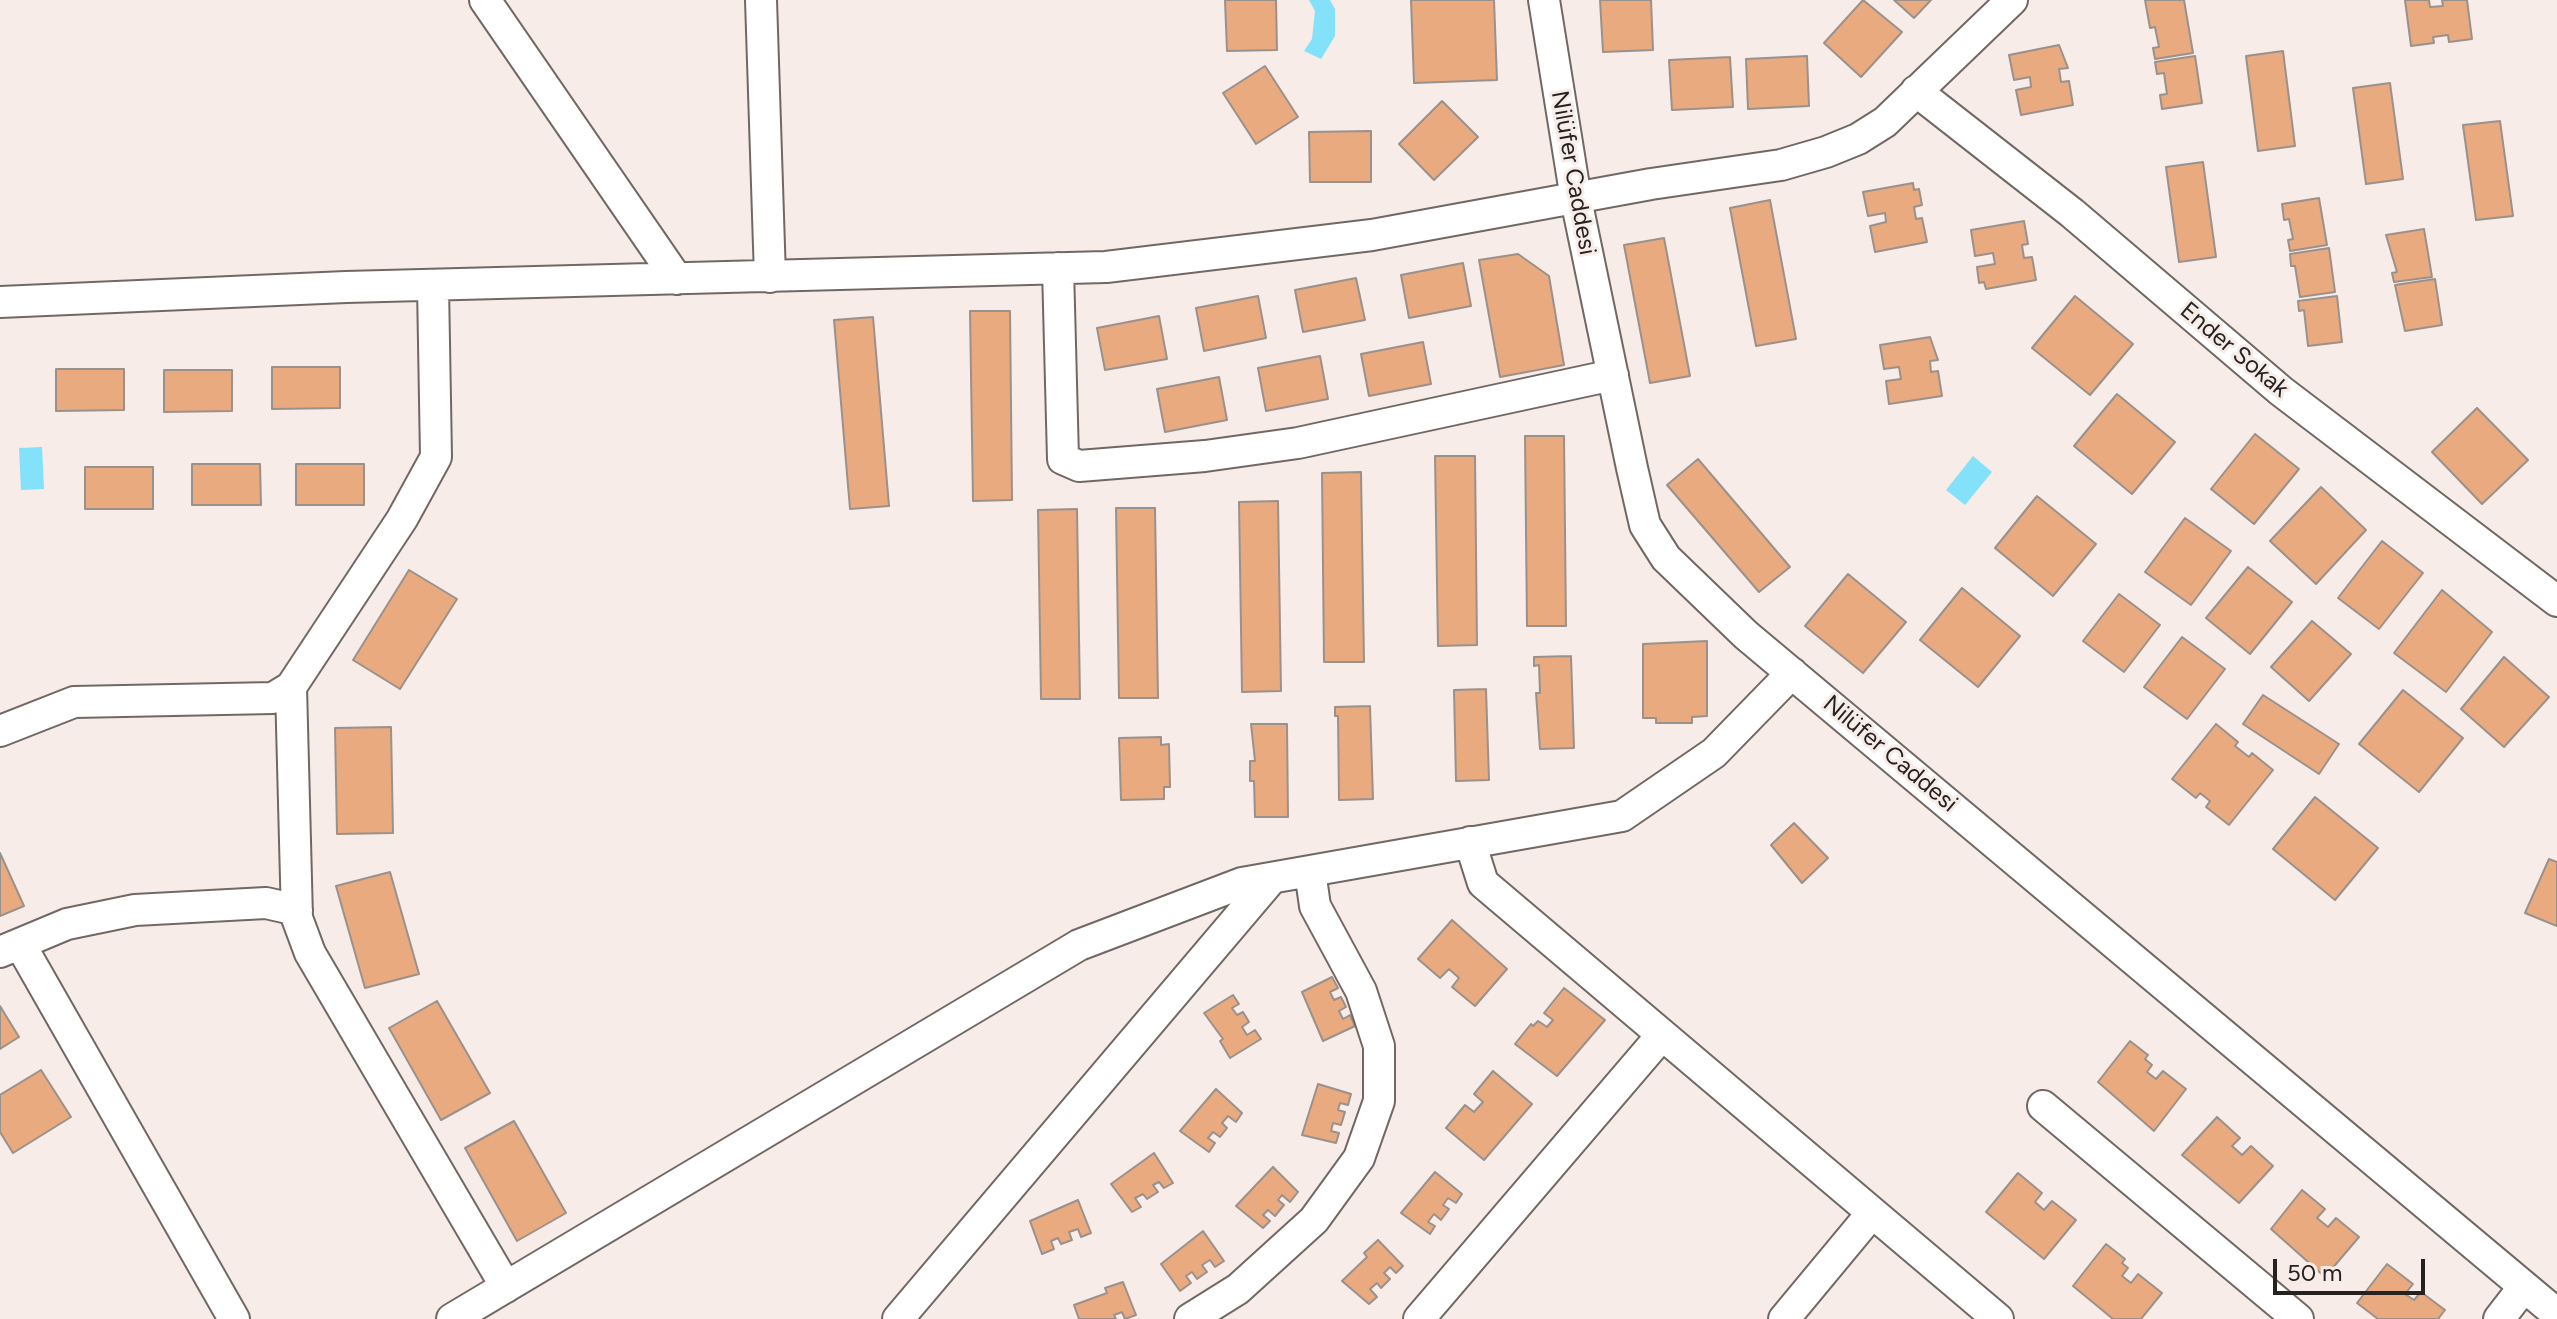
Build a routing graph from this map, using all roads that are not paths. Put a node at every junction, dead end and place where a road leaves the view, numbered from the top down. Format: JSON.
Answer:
{"nodes":[{"id":1,"x":485,"y":0,"type":"edge"},
{"id":2,"x":761,"y":0,"type":"edge"},
{"id":3,"x":1544,"y":0,"type":"edge"},
{"id":4,"x":2012,"y":0,"type":"edge"},
{"id":5,"x":1916,"y":91,"type":"junction"},
{"id":6,"x":1576,"y":199,"type":"junction"},
{"id":7,"x":1058,"y":268,"type":"junction"},
{"id":8,"x":770,"y":277,"type":"junction"},
{"id":9,"x":677,"y":279,"type":"junction"},
{"id":10,"x":433,"y":286,"type":"junction"},
{"id":11,"x":0,"y":302,"type":"edge"},
{"id":12,"x":1613,"y":375,"type":"junction"},
{"id":13,"x":2557,"y":601,"type":"edge"},
{"id":14,"x":1792,"y":673,"type":"junction"},
{"id":15,"x":291,"y":687,"type":"junction"},
{"id":16,"x":0,"y":731,"type":"edge"},
{"id":17,"x":1470,"y":842,"type":"junction"},
{"id":18,"x":1310,"y":871,"type":"junction"},
{"id":19,"x":1272,"y":878,"type":"junction"},
{"id":20,"x":297,"y":910,"type":"junction"},
{"id":21,"x":10,"y":948,"type":"edge"},
{"id":22,"x":1662,"y":1035,"type":"junction"},
{"id":23,"x":2043,"y":1106,"type":"dead end"},
{"id":24,"x":1872,"y":1213,"type":"junction"},
{"id":25,"x":506,"y":1287,"type":"junction"},
{"id":26,"x":2523,"y":1288,"type":"junction"},
{"id":27,"x":2557,"y":1314,"type":"edge"},
{"id":28,"x":234,"y":1319,"type":"edge"},
{"id":29,"x":452,"y":1319,"type":"edge"},
{"id":30,"x":898,"y":1319,"type":"edge"},
{"id":31,"x":1190,"y":1319,"type":"edge"},
{"id":32,"x":1419,"y":1319,"type":"edge"},
{"id":33,"x":1784,"y":1319,"type":"edge"},
{"id":34,"x":1998,"y":1319,"type":"edge"},
{"id":35,"x":2298,"y":1319,"type":"edge"},
{"id":36,"x":2499,"y":1319,"type":"edge"}],
"edges":[{"from":1,"to":9,"type":"street"},
{"from":2,"to":8,"type":"street"},
{"from":3,"to":6,"type":"street","name":"Nilüfer Caddesi"},
{"from":4,"to":5,"type":"street"},
{"from":5,"to":6,"type":"street"},
{"from":5,"to":13,"type":"street","name":"Ender Sokak"},
{"from":6,"to":7,"type":"street"},
{"from":6,"to":12,"type":"street","name":"Nilüfer Caddesi"},
{"from":7,"to":8,"type":"street"},
{"from":7,"to":12,"type":"street"},
{"from":8,"to":9,"type":"street"},
{"from":9,"to":10,"type":"street"},
{"from":10,"to":11,"type":"street"},
{"from":10,"to":15,"type":"street"},
{"from":12,"to":14,"type":"street","name":"Nilüfer Caddesi"},
{"from":14,"to":17,"type":"street"},
{"from":14,"to":26,"type":"street","name":"Nilüfer Caddesi"},
{"from":15,"to":16,"type":"street"},
{"from":15,"to":20,"type":"street"},
{"from":17,"to":18,"type":"street"},
{"from":17,"to":22,"type":"street"},
{"from":18,"to":19,"type":"street"},
{"from":18,"to":31,"type":"street"},
{"from":19,"to":25,"type":"street"},
{"from":19,"to":30,"type":"street"},
{"from":20,"to":21,"type":"street"},
{"from":20,"to":25,"type":"street"},
{"from":21,"to":28,"type":"street"},
{"from":22,"to":24,"type":"street"},
{"from":22,"to":32,"type":"street"},
{"from":23,"to":35,"type":"street"},
{"from":24,"to":33,"type":"street"},
{"from":24,"to":34,"type":"street"},
{"from":25,"to":29,"type":"street"},
{"from":26,"to":27,"type":"street","name":"Nilüfer Caddesi"},
{"from":26,"to":36,"type":"street"}]}
